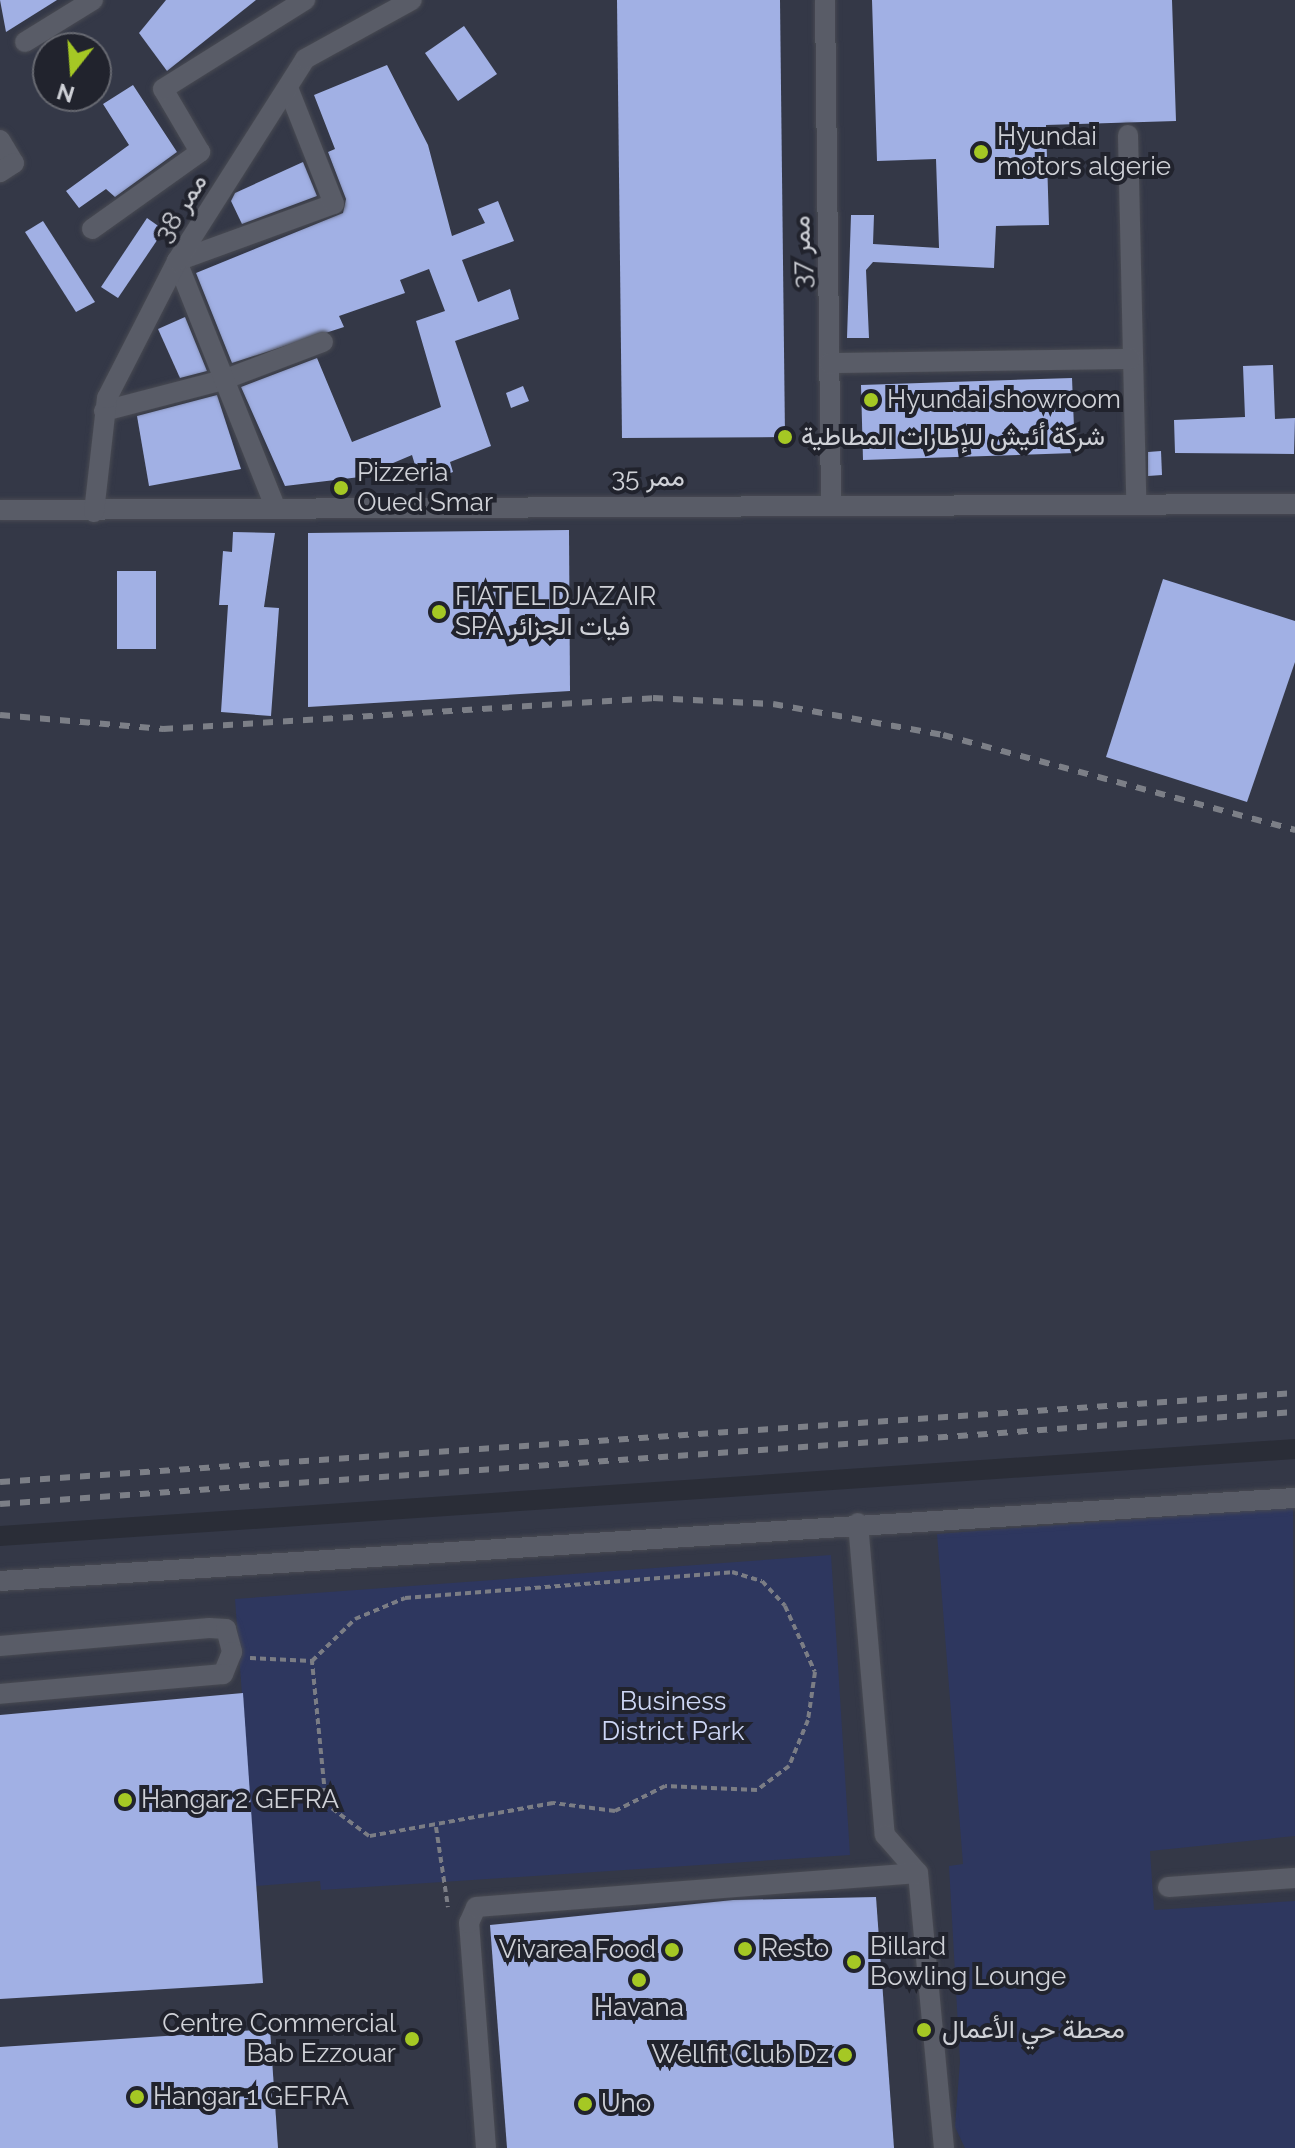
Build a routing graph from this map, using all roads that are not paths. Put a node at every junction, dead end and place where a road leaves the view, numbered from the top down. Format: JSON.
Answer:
{"nodes":[{"id":1,"x":93,"y":0,"type":"edge"},
{"id":2,"x":305,"y":0,"type":"edge"},
{"id":3,"x":412,"y":0,"type":"edge"},
{"id":4,"x":825,"y":0,"type":"edge"},
{"id":5,"x":25,"y":42,"type":"dead end"},
{"id":6,"x":288,"y":88,"type":"junction"},
{"id":7,"x":1128,"y":135,"type":"dead end"},
{"id":8,"x":0,"y":140,"type":"edge"},
{"id":9,"x":0,"y":172,"type":"edge"},
{"id":10,"x":92,"y":229,"type":"dead end"},
{"id":11,"x":177,"y":261,"type":"junction"},
{"id":12,"x":323,"y":342,"type":"dead end"},
{"id":13,"x":1131,"y":359,"type":"junction"},
{"id":14,"x":829,"y":363,"type":"junction"},
{"id":15,"x":223,"y":380,"type":"junction"},
{"id":16,"x":104,"y":411,"type":"junction"},
{"id":17,"x":1136,"y":501,"type":"junction"},
{"id":18,"x":831,"y":504,"type":"junction"},
{"id":19,"x":1295,"y":504,"type":"edge"},
{"id":20,"x":276,"y":509,"type":"junction"},
{"id":21,"x":0,"y":510,"type":"edge"},
{"id":22,"x":94,"y":512,"type":"junction"},
{"id":23,"x":1295,"y":1498,"type":"edge"},
{"id":24,"x":858,"y":1523,"type":"junction"},
{"id":25,"x":0,"y":1581,"type":"edge"},
{"id":26,"x":0,"y":1646,"type":"edge"},
{"id":27,"x":0,"y":1694,"type":"edge"},
{"id":28,"x":918,"y":1873,"type":"junction"},
{"id":29,"x":1295,"y":1878,"type":"edge"},
{"id":30,"x":1168,"y":1887,"type":"dead end"},
{"id":31,"x":486,"y":2148,"type":"edge"},
{"id":32,"x":944,"y":2148,"type":"edge"}],
"edges":[{"from":1,"to":5,"type":"street"},
{"from":2,"to":10,"type":"street"},
{"from":3,"to":6,"type":"street","name":"ممر 38"},
{"from":4,"to":14,"type":"street","name":"ممر 37"},
{"from":6,"to":11,"type":"street","name":"ممر 38"},
{"from":6,"to":11,"type":"street"},
{"from":7,"to":13,"type":"street"},
{"from":8,"to":9,"type":"street"},
{"from":11,"to":15,"type":"street"},
{"from":11,"to":16,"type":"street","name":"ممر 38"},
{"from":12,"to":15,"type":"street"},
{"from":13,"to":14,"type":"street"},
{"from":13,"to":17,"type":"street"},
{"from":14,"to":18,"type":"street","name":"ممر 37"},
{"from":15,"to":16,"type":"street"},
{"from":15,"to":20,"type":"street"},
{"from":16,"to":22,"type":"street","name":"ممر 38"},
{"from":17,"to":18,"type":"street","name":"ممر 35"},
{"from":17,"to":19,"type":"street","name":"ممر 35"},
{"from":18,"to":20,"type":"street","name":"ممر 35"},
{"from":20,"to":22,"type":"street","name":"ممر 35"},
{"from":21,"to":22,"type":"street","name":"ممر 35"},
{"from":23,"to":24,"type":"street"},
{"from":24,"to":25,"type":"street"},
{"from":24,"to":28,"type":"street"},
{"from":26,"to":27,"type":"street"},
{"from":28,"to":31,"type":"street"},
{"from":28,"to":32,"type":"street"},
{"from":29,"to":30,"type":"street"}]}
